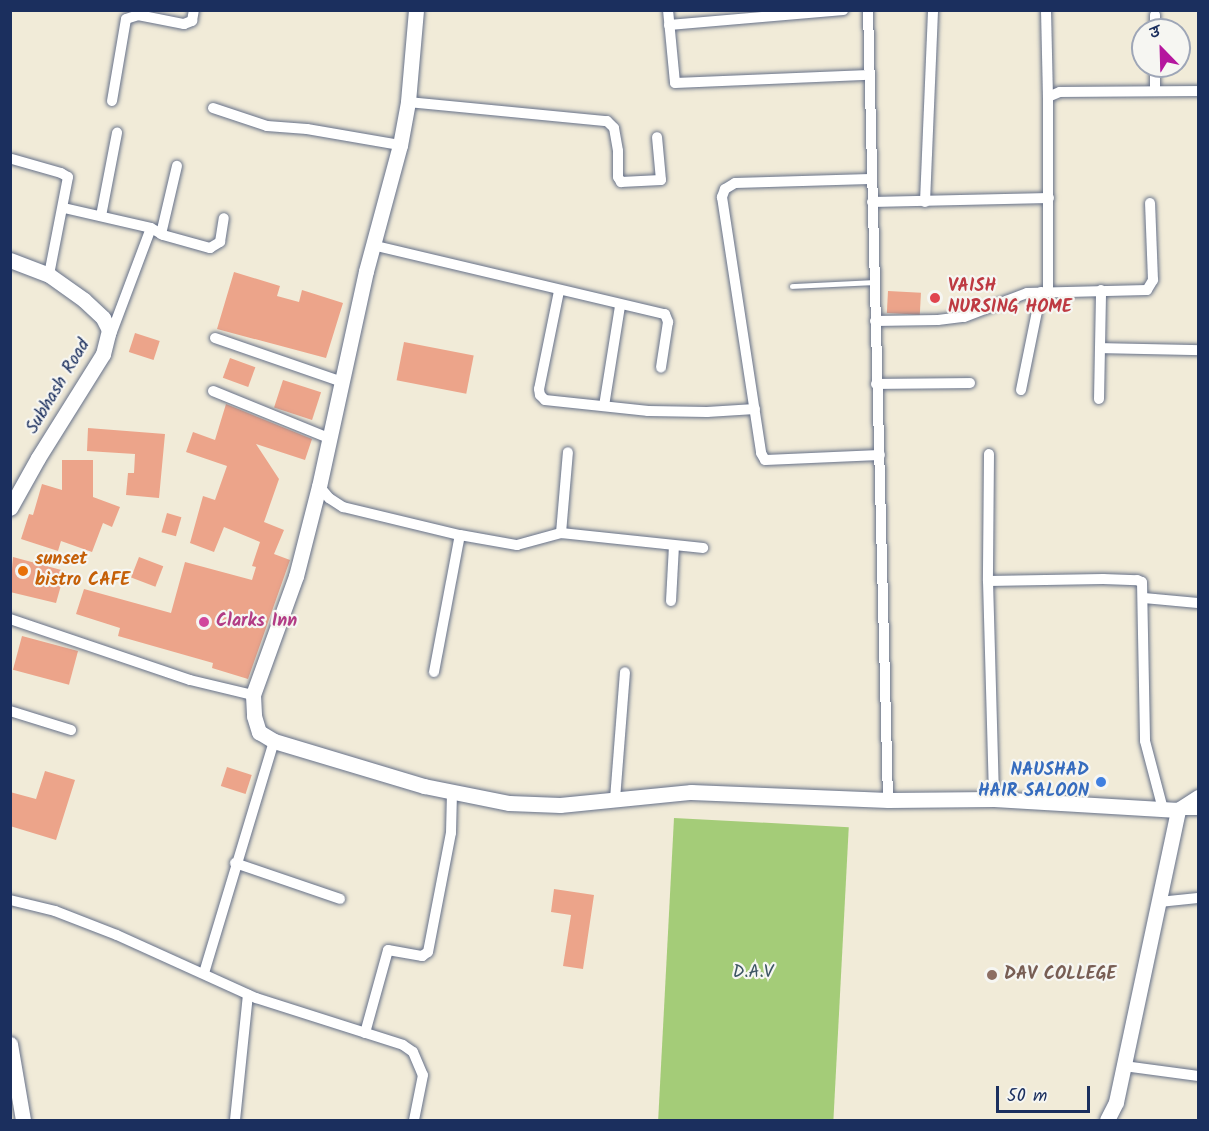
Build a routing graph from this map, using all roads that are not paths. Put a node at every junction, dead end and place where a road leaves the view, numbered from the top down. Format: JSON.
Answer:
{"nodes":[{"id":1,"x":194,"y":10,"type":"edge"},
{"id":2,"x":416,"y":10,"type":"edge"},
{"id":3,"x":668,"y":10,"type":"edge"},
{"id":4,"x":843,"y":10,"type":"edge"},
{"id":5,"x":868,"y":10,"type":"edge"},
{"id":6,"x":933,"y":10,"type":"edge"},
{"id":7,"x":1046,"y":10,"type":"edge"},
{"id":8,"x":669,"y":25,"type":"junction"},
{"id":9,"x":869,"y":75,"type":"junction"},
{"id":10,"x":1155,"y":78,"type":"edge"},
{"id":11,"x":1155,"y":91,"type":"junction"},
{"id":12,"x":1198,"y":91,"type":"edge"},
{"id":13,"x":1048,"y":97,"type":"junction"},
{"id":14,"x":112,"y":101,"type":"dead end"},
{"id":15,"x":408,"y":102,"type":"junction"},
{"id":16,"x":213,"y":108,"type":"dead end"},
{"id":17,"x":117,"y":133,"type":"dead end"},
{"id":18,"x":657,"y":137,"type":"dead end"},
{"id":19,"x":400,"y":145,"type":"junction"},
{"id":20,"x":12,"y":159,"type":"dead end"},
{"id":21,"x":177,"y":166,"type":"dead end"},
{"id":22,"x":870,"y":179,"type":"junction"},
{"id":23,"x":1049,"y":198,"type":"junction"},
{"id":24,"x":872,"y":202,"type":"junction"},
{"id":25,"x":925,"y":202,"type":"junction"},
{"id":26,"x":1150,"y":203,"type":"dead end"},
{"id":27,"x":64,"y":208,"type":"junction"},
{"id":28,"x":101,"y":216,"type":"junction"},
{"id":29,"x":224,"y":218,"type":"dead end"},
{"id":30,"x":156,"y":231,"type":"junction"},
{"id":31,"x":372,"y":245,"type":"junction"},
{"id":32,"x":10,"y":260,"type":"edge"},
{"id":33,"x":49,"y":275,"type":"junction"},
{"id":34,"x":873,"y":282,"type":"junction"},
{"id":35,"x":792,"y":286,"type":"dead end"},
{"id":36,"x":1101,"y":290,"type":"junction"},
{"id":37,"x":559,"y":291,"type":"junction"},
{"id":38,"x":1045,"y":291,"type":"junction"},
{"id":39,"x":620,"y":306,"type":"junction"},
{"id":40,"x":875,"y":321,"type":"junction"},
{"id":41,"x":215,"y":338,"type":"dead end"},
{"id":42,"x":107,"y":344,"type":"junction"},
{"id":43,"x":1101,"y":348,"type":"junction"},
{"id":44,"x":1198,"y":350,"type":"edge"},
{"id":45,"x":661,"y":367,"type":"dead end"},
{"id":46,"x":342,"y":382,"type":"junction"},
{"id":47,"x":970,"y":383,"type":"dead end"},
{"id":48,"x":876,"y":384,"type":"junction"},
{"id":49,"x":1022,"y":390,"type":"dead end"},
{"id":50,"x":213,"y":391,"type":"dead end"},
{"id":51,"x":1099,"y":399,"type":"dead end"},
{"id":52,"x":604,"y":406,"type":"junction"},
{"id":53,"x":755,"y":409,"type":"junction"},
{"id":54,"x":329,"y":438,"type":"junction"},
{"id":55,"x":568,"y":452,"type":"dead end"},
{"id":56,"x":880,"y":454,"type":"junction"},
{"id":57,"x":989,"y":454,"type":"dead end"},
{"id":58,"x":319,"y":486,"type":"junction"},
{"id":59,"x":10,"y":508,"type":"edge"},
{"id":60,"x":561,"y":533,"type":"junction"},
{"id":61,"x":460,"y":535,"type":"junction"},
{"id":62,"x":674,"y":546,"type":"junction"},
{"id":63,"x":703,"y":548,"type":"dead end"},
{"id":64,"x":988,"y":581,"type":"junction"},
{"id":65,"x":1144,"y":598,"type":"junction"},
{"id":66,"x":670,"y":601,"type":"dead end"},
{"id":67,"x":1198,"y":603,"type":"edge"},
{"id":68,"x":10,"y":619,"type":"edge"},
{"id":69,"x":434,"y":672,"type":"dead end"},
{"id":70,"x":625,"y":672,"type":"dead end"},
{"id":71,"x":253,"y":695,"type":"junction"},
{"id":72,"x":10,"y":711,"type":"edge"},
{"id":73,"x":71,"y":730,"type":"dead end"},
{"id":74,"x":274,"y":741,"type":"junction"},
{"id":75,"x":452,"y":792,"type":"junction"},
{"id":76,"x":1198,"y":797,"type":"edge"},
{"id":77,"x":615,"y":799,"type":"junction"},
{"id":78,"x":994,"y":799,"type":"junction"},
{"id":79,"x":888,"y":800,"type":"junction"},
{"id":80,"x":1171,"y":810,"type":"junction"},
{"id":81,"x":1198,"y":810,"type":"edge"},
{"id":82,"x":235,"y":863,"type":"junction"},
{"id":83,"x":1198,"y":898,"type":"edge"},
{"id":84,"x":340,"y":899,"type":"dead end"},
{"id":85,"x":10,"y":900,"type":"edge"},
{"id":86,"x":1159,"y":902,"type":"junction"},
{"id":87,"x":204,"y":973,"type":"junction"},
{"id":88,"x":248,"y":994,"type":"junction"},
{"id":89,"x":365,"y":1033,"type":"junction"},
{"id":90,"x":10,"y":1044,"type":"edge"},
{"id":91,"x":1124,"y":1066,"type":"junction"},
{"id":92,"x":1198,"y":1077,"type":"edge"},
{"id":93,"x":23,"y":1120,"type":"edge"},
{"id":94,"x":235,"y":1120,"type":"edge"},
{"id":95,"x":414,"y":1120,"type":"edge"},
{"id":96,"x":1107,"y":1120,"type":"edge"}],
"edges":[{"from":1,"to":14,"type":"street"},
{"from":2,"to":15,"type":"street"},
{"from":3,"to":8,"type":"street"},
{"from":4,"to":8,"type":"street"},
{"from":5,"to":9,"type":"street"},
{"from":6,"to":25,"type":"street"},
{"from":7,"to":13,"type":"street"},
{"from":8,"to":9,"type":"street"},
{"from":9,"to":22,"type":"street"},
{"from":10,"to":11,"type":"street"},
{"from":11,"to":12,"type":"street"},
{"from":11,"to":13,"type":"street"},
{"from":13,"to":23,"type":"street"},
{"from":15,"to":18,"type":"street"},
{"from":15,"to":19,"type":"street"},
{"from":16,"to":19,"type":"street"},
{"from":17,"to":28,"type":"street"},
{"from":19,"to":31,"type":"street"},
{"from":20,"to":27,"type":"street"},
{"from":21,"to":30,"type":"street"},
{"from":22,"to":24,"type":"street"},
{"from":22,"to":53,"type":"street"},
{"from":23,"to":25,"type":"street"},
{"from":23,"to":38,"type":"street"},
{"from":24,"to":25,"type":"street"},
{"from":24,"to":34,"type":"street"},
{"from":26,"to":36,"type":"street"},
{"from":27,"to":28,"type":"street"},
{"from":27,"to":33,"type":"street"},
{"from":28,"to":30,"type":"street"},
{"from":29,"to":30,"type":"street"},
{"from":30,"to":42,"type":"street"},
{"from":31,"to":37,"type":"street"},
{"from":31,"to":46,"type":"street"},
{"from":32,"to":33,"type":"street","name":"Subhash Road"},
{"from":33,"to":42,"type":"street","name":"Subhash Road"},
{"from":34,"to":35,"type":"lane"},
{"from":34,"to":40,"type":"street"},
{"from":36,"to":38,"type":"street"},
{"from":36,"to":43,"type":"street"},
{"from":37,"to":39,"type":"street"},
{"from":37,"to":52,"type":"street"},
{"from":38,"to":40,"type":"street"},
{"from":38,"to":49,"type":"street"},
{"from":39,"to":45,"type":"street"},
{"from":39,"to":52,"type":"street"},
{"from":40,"to":48,"type":"street"},
{"from":41,"to":46,"type":"street"},
{"from":42,"to":59,"type":"street","name":"Subhash Road"},
{"from":43,"to":44,"type":"street"},
{"from":43,"to":51,"type":"street"},
{"from":46,"to":54,"type":"street"},
{"from":47,"to":48,"type":"street"},
{"from":48,"to":56,"type":"street"},
{"from":50,"to":54,"type":"street"},
{"from":52,"to":53,"type":"street"},
{"from":53,"to":56,"type":"street"},
{"from":54,"to":58,"type":"street"},
{"from":55,"to":60,"type":"street"},
{"from":56,"to":79,"type":"street"},
{"from":57,"to":64,"type":"street"},
{"from":58,"to":61,"type":"street"},
{"from":58,"to":71,"type":"street"},
{"from":60,"to":61,"type":"street"},
{"from":60,"to":62,"type":"street"},
{"from":61,"to":69,"type":"street"},
{"from":62,"to":63,"type":"street"},
{"from":62,"to":66,"type":"street"},
{"from":64,"to":65,"type":"street"},
{"from":64,"to":78,"type":"street"},
{"from":65,"to":67,"type":"street"},
{"from":65,"to":80,"type":"street"},
{"from":68,"to":71,"type":"street"},
{"from":70,"to":77,"type":"street"},
{"from":71,"to":74,"type":"street"},
{"from":72,"to":73,"type":"street"},
{"from":74,"to":75,"type":"street"},
{"from":74,"to":82,"type":"street"},
{"from":75,"to":77,"type":"street"},
{"from":75,"to":89,"type":"street"},
{"from":76,"to":80,"type":"street"},
{"from":77,"to":79,"type":"street"},
{"from":78,"to":79,"type":"street"},
{"from":78,"to":80,"type":"street"},
{"from":80,"to":81,"type":"street"},
{"from":80,"to":86,"type":"street"},
{"from":82,"to":84,"type":"street"},
{"from":82,"to":87,"type":"street"},
{"from":83,"to":86,"type":"street"},
{"from":85,"to":87,"type":"street"},
{"from":86,"to":91,"type":"street"},
{"from":87,"to":88,"type":"street"},
{"from":88,"to":89,"type":"street"},
{"from":88,"to":94,"type":"street"},
{"from":89,"to":95,"type":"street"},
{"from":90,"to":93,"type":"street"},
{"from":91,"to":92,"type":"street"},
{"from":91,"to":96,"type":"street"}]}
